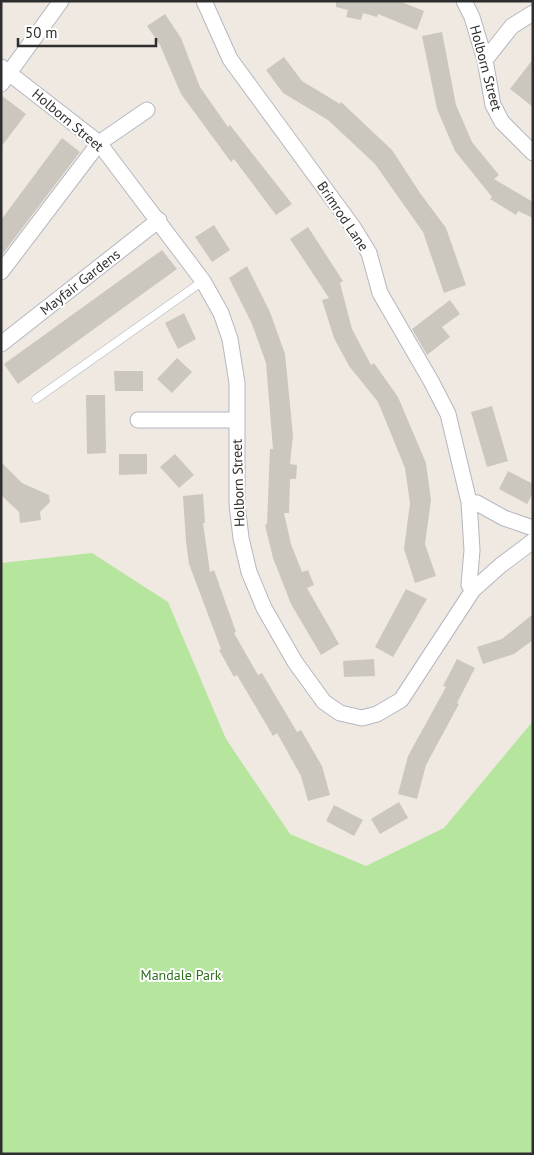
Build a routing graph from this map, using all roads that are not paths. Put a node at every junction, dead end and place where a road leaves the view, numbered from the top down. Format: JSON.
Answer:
{"nodes":[{"id":1,"x":61,"y":1,"type":"edge"},
{"id":2,"x":204,"y":1,"type":"edge"},
{"id":3,"x":464,"y":1,"type":"edge"},
{"id":4,"x":533,"y":13,"type":"edge"},
{"id":5,"x":485,"y":60,"type":"junction"},
{"id":6,"x":4,"y":74,"type":"edge"},
{"id":7,"x":147,"y":110,"type":"dead end"},
{"id":8,"x":99,"y":143,"type":"junction"},
{"id":9,"x":533,"y":153,"type":"edge"},
{"id":10,"x":159,"y":220,"type":"junction"},
{"id":11,"x":1,"y":272,"type":"edge"},
{"id":12,"x":203,"y":281,"type":"junction"},
{"id":13,"x":1,"y":344,"type":"edge"},
{"id":14,"x":36,"y":399,"type":"dead end"},
{"id":15,"x":138,"y":420,"type":"dead end"},
{"id":16,"x":236,"y":420,"type":"junction"},
{"id":17,"x":469,"y":502,"type":"junction"},
{"id":18,"x":533,"y":528,"type":"edge"},
{"id":19,"x":533,"y":541,"type":"edge"},
{"id":20,"x":473,"y":590,"type":"junction"}],
"edges":[{"from":1,"to":6,"type":"street"},
{"from":2,"to":17,"type":"street","name":"Brimrod Lane"},
{"from":3,"to":5,"type":"street","name":"Holborn Street"},
{"from":4,"to":5,"type":"street"},
{"from":5,"to":9,"type":"street","name":"Holborn Street"},
{"from":6,"to":8,"type":"street","name":"Holborn Street"},
{"from":7,"to":8,"type":"street"},
{"from":8,"to":10,"type":"street","name":"Holborn Street"},
{"from":8,"to":11,"type":"street"},
{"from":10,"to":12,"type":"street","name":"Holborn Street"},
{"from":10,"to":13,"type":"street","name":"Mayfair Gardens"},
{"from":12,"to":14,"type":"lane"},
{"from":12,"to":16,"type":"street","name":"Holborn Street"},
{"from":15,"to":16,"type":"street"},
{"from":16,"to":20,"type":"street","name":"Holborn Street"},
{"from":17,"to":18,"type":"street"},
{"from":17,"to":20,"type":"street","name":"Brimrod Lane"},
{"from":19,"to":20,"type":"street","name":"Holborn Street"}]}
